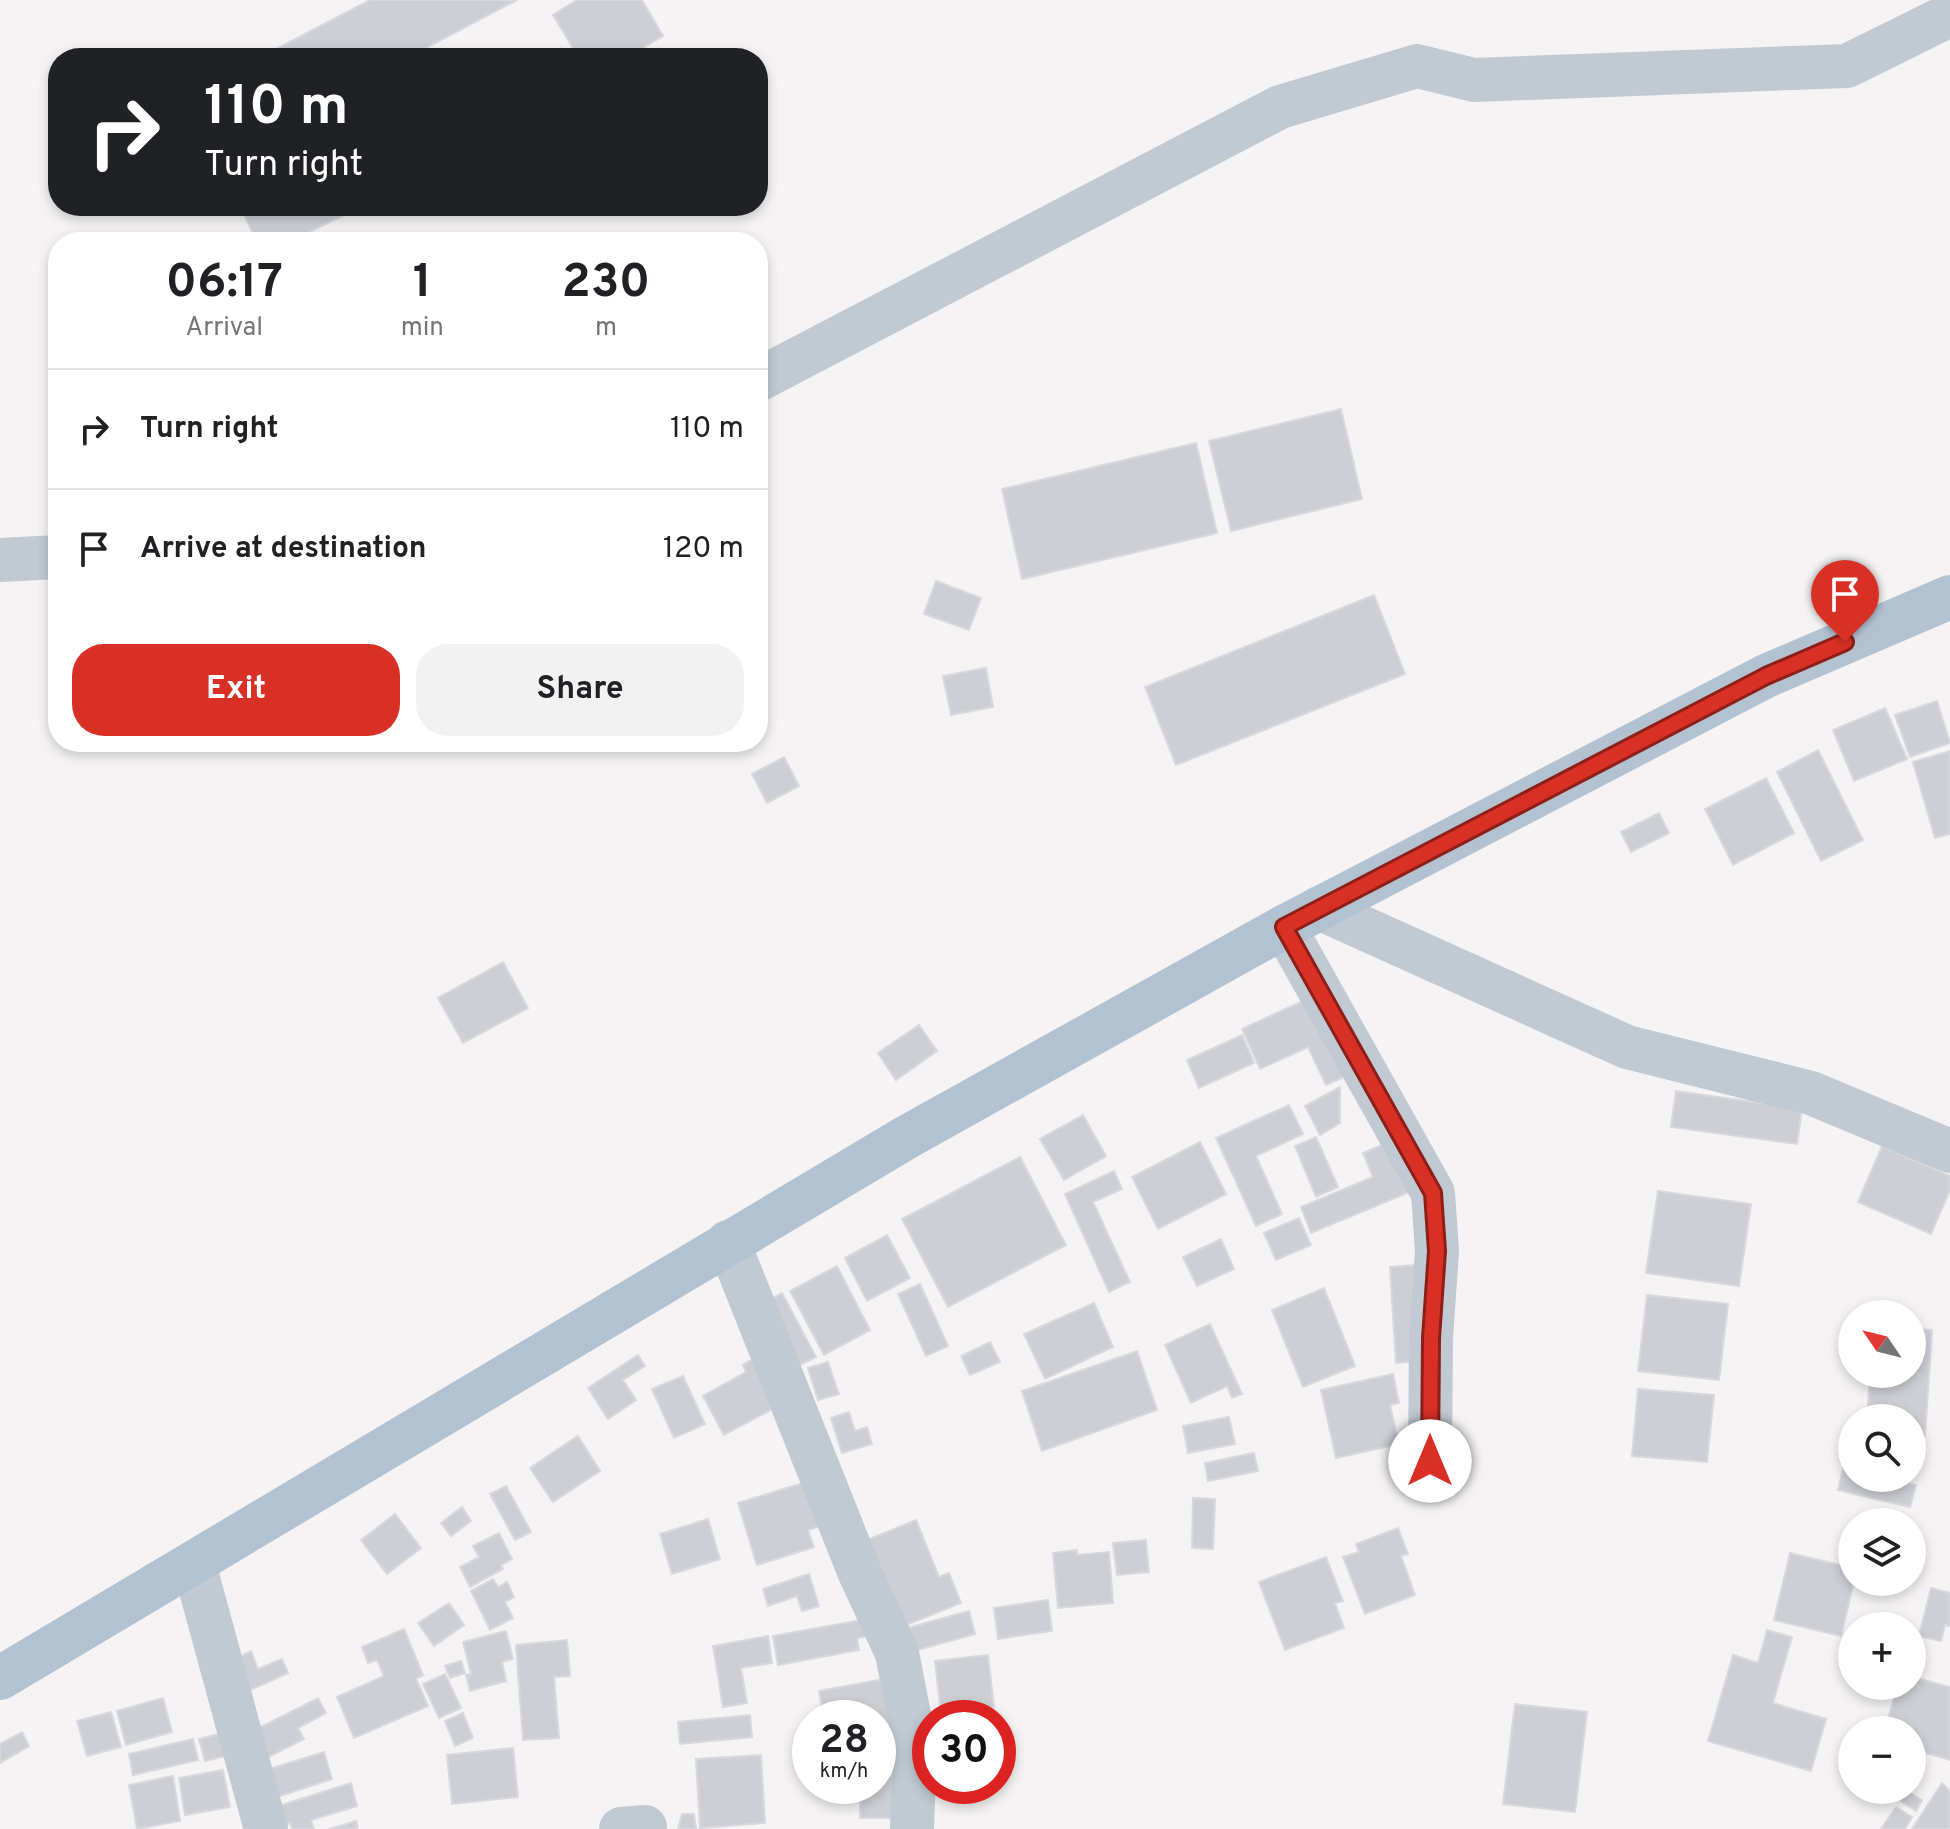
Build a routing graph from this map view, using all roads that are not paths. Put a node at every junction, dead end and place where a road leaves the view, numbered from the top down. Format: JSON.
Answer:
{"nodes":[{"id":1,"x":1950,"y":15,"type":"edge"},
{"id":2,"x":768,"y":375,"type":"edge"},
{"id":3,"x":48,"y":558,"type":"edge"},
{"id":4,"x":0,"y":560,"type":"edge"},
{"id":5,"x":1950,"y":597,"type":"edge"},
{"id":6,"x":1301,"y":917,"type":"junction"},
{"id":7,"x":1950,"y":1151,"type":"edge"},
{"id":8,"x":728,"y":1242,"type":"junction"},
{"id":9,"x":1430,"y":1461,"type":"dead end"},
{"id":10,"x":194,"y":1564,"type":"junction"},
{"id":11,"x":0,"y":1678,"type":"edge"},
{"id":12,"x":266,"y":1829,"type":"edge"},
{"id":13,"x":912,"y":1829,"type":"edge"}],
"edges":[{"from":1,"to":2,"type":"street"},
{"from":3,"to":4,"type":"street"},
{"from":5,"to":6,"type":"main road"},
{"from":6,"to":7,"type":"street"},
{"from":6,"to":8,"type":"main road"},
{"from":6,"to":9,"type":"street"},
{"from":8,"to":10,"type":"main road"},
{"from":8,"to":13,"type":"street"},
{"from":10,"to":11,"type":"main road"},
{"from":10,"to":12,"type":"street"}]}
